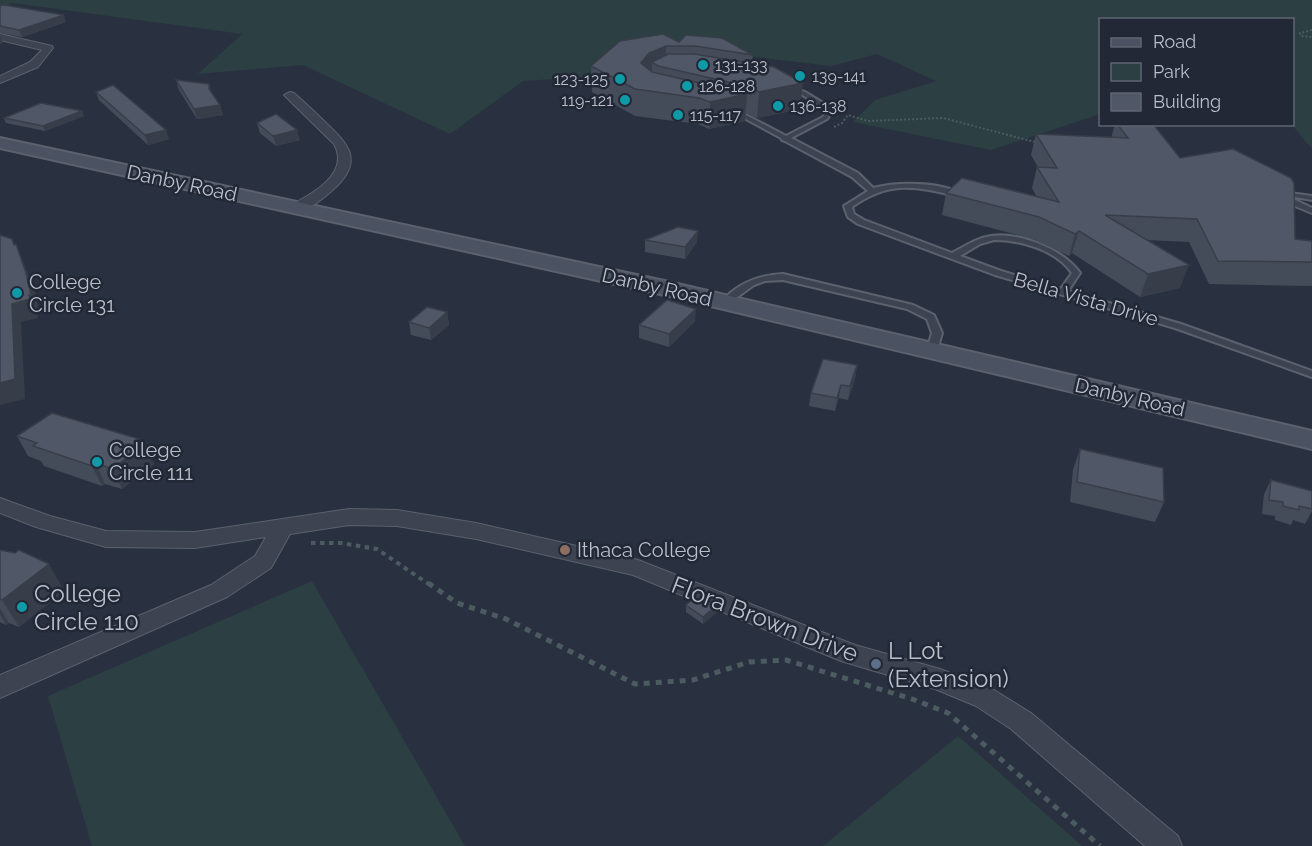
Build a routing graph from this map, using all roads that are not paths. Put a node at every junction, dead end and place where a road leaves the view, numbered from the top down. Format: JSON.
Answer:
{"nodes":[{"id":1,"x":0,"y":37,"type":"edge"},
{"id":2,"x":0,"y":80,"type":"edge"},
{"id":3,"x":781,"y":89,"type":"edge"},
{"id":4,"x":290,"y":95,"type":"dead end"},
{"id":5,"x":728,"y":112,"type":"edge"},
{"id":6,"x":784,"y":139,"type":"junction"},
{"id":7,"x":0,"y":143,"type":"edge"},
{"id":8,"x":871,"y":190,"type":"junction"},
{"id":9,"x":966,"y":196,"type":"edge"},
{"id":10,"x":1312,"y":198,"type":"edge"},
{"id":11,"x":296,"y":208,"type":"junction"},
{"id":12,"x":1312,"y":211,"type":"edge"},
{"id":13,"x":952,"y":257,"type":"junction"},
{"id":14,"x":1063,"y":292,"type":"junction"},
{"id":15,"x":725,"y":302,"type":"junction"},
{"id":16,"x":932,"y":350,"type":"junction"},
{"id":17,"x":1312,"y":374,"type":"edge"},
{"id":18,"x":1312,"y":440,"type":"edge"},
{"id":19,"x":0,"y":505,"type":"edge"},
{"id":20,"x":278,"y":535,"type":"junction"},
{"id":21,"x":0,"y":687,"type":"edge"},
{"id":22,"x":1167,"y":846,"type":"edge"}],
"edges":[{"from":1,"to":2,"type":"street"},
{"from":3,"to":6,"type":"lane"},
{"from":4,"to":11,"type":"street"},
{"from":5,"to":6,"type":"lane"},
{"from":6,"to":8,"type":"lane"},
{"from":7,"to":11,"type":"main road","name":"Danby Road"},
{"from":8,"to":9,"type":"lane"},
{"from":8,"to":13,"type":"lane","name":"Bella Vista Drive"},
{"from":10,"to":12,"type":"lane"},
{"from":11,"to":15,"type":"main road","name":"Danby Road"},
{"from":13,"to":14,"type":"lane","name":"Bella Vista Drive"},
{"from":13,"to":14,"type":"lane"},
{"from":14,"to":17,"type":"lane","name":"Bella Vista Drive"},
{"from":15,"to":16,"type":"main road","name":"Danby Road"},
{"from":15,"to":16,"type":"lane"},
{"from":16,"to":18,"type":"main road","name":"Danby Road"},
{"from":19,"to":20,"type":"street","name":"Flora Brown Drive"},
{"from":20,"to":21,"type":"street"},
{"from":20,"to":22,"type":"street","name":"Flora Brown Drive"}]}
